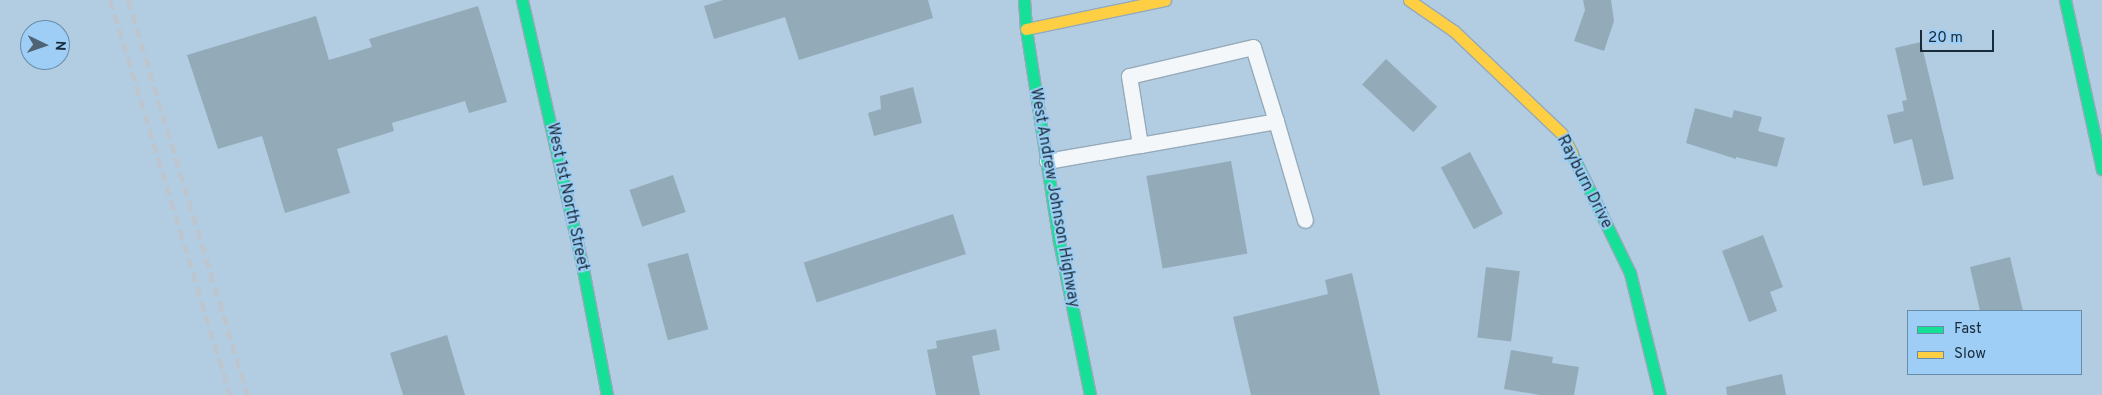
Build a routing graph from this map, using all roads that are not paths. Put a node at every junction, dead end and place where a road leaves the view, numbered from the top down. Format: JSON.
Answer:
{"nodes":[{"id":1,"x":522,"y":0,"type":"edge"},
{"id":2,"x":1024,"y":0,"type":"edge"},
{"id":3,"x":1166,"y":0,"type":"edge"},
{"id":4,"x":1409,"y":0,"type":"edge"},
{"id":5,"x":2065,"y":0,"type":"edge"},
{"id":6,"x":1026,"y":28,"type":"junction"},
{"id":7,"x":1276,"y":121,"type":"junction"},
{"id":8,"x":1140,"y":145,"type":"junction"},
{"id":9,"x":1047,"y":161,"type":"junction"},
{"id":10,"x":2102,"y":169,"type":"edge"},
{"id":11,"x":1305,"y":220,"type":"dead end"},
{"id":12,"x":607,"y":395,"type":"edge"},
{"id":13,"x":1090,"y":395,"type":"edge"},
{"id":14,"x":1660,"y":395,"type":"edge"}],
"edges":[{"from":1,"to":12,"type":"street","name":"West 1st North Street"},
{"from":2,"to":6,"type":"street","name":"West Andrew Johnson Highway"},
{"from":3,"to":6,"type":"street"},
{"from":4,"to":14,"type":"street","name":"Rayburn Drive"},
{"from":5,"to":10,"type":"street"},
{"from":6,"to":9,"type":"street","name":"West Andrew Johnson Highway"},
{"from":7,"to":8,"type":"lane"},
{"from":7,"to":8,"type":"lane"},
{"from":7,"to":11,"type":"lane"},
{"from":8,"to":9,"type":"lane"},
{"from":9,"to":13,"type":"street","name":"West Andrew Johnson Highway"}]}
